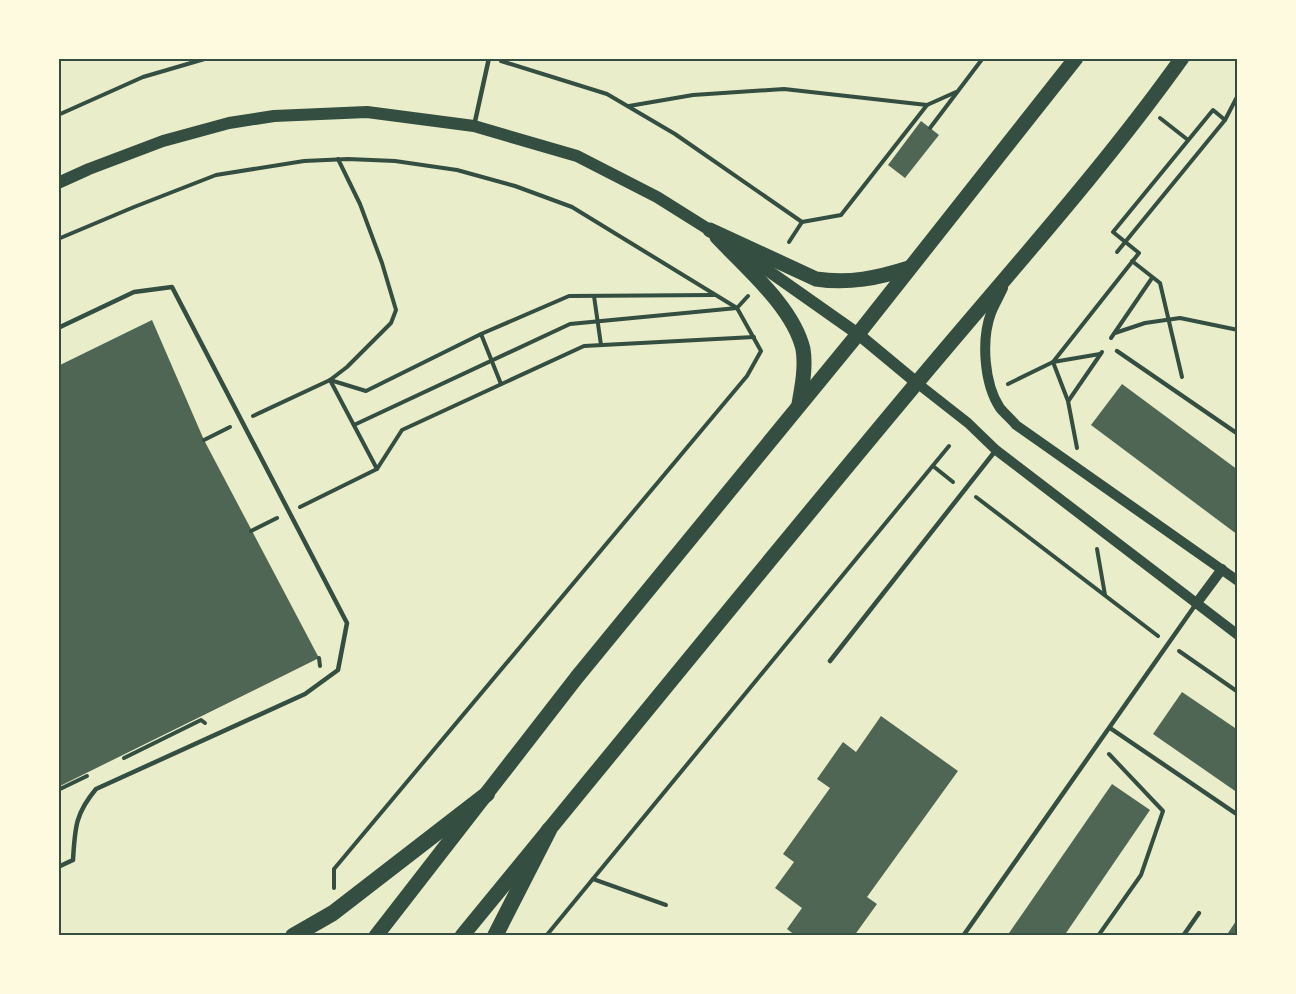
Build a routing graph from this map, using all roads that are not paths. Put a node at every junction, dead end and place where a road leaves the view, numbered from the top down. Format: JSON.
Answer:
{"nodes":[{"id":1,"x":489,"y":58,"type":"edge"},
{"id":2,"x":1076,"y":58,"type":"edge"},
{"id":3,"x":1182,"y":58,"type":"edge"},
{"id":4,"x":474,"y":126,"type":"junction"},
{"id":5,"x":58,"y":183,"type":"edge"},
{"id":6,"x":710,"y":230,"type":"junction"},
{"id":7,"x":909,"y":268,"type":"junction"},
{"id":8,"x":1008,"y":277,"type":"junction"},
{"id":9,"x":58,"y":328,"type":"edge"},
{"id":10,"x":858,"y":334,"type":"junction"},
{"id":11,"x":1117,"y":351,"type":"dead end"},
{"id":12,"x":916,"y":383,"type":"junction"},
{"id":13,"x":798,"y":407,"type":"junction"},
{"id":14,"x":1238,"y":434,"type":"edge"},
{"id":15,"x":996,"y":450,"type":"junction"},
{"id":16,"x":1222,"y":569,"type":"junction"},
{"id":17,"x":1238,"y":581,"type":"edge"},
{"id":18,"x":1196,"y":604,"type":"junction"},
{"id":19,"x":1238,"y":635,"type":"edge"},
{"id":20,"x":830,"y":661,"type":"dead end"},
{"id":21,"x":1110,"y":728,"type":"junction"},
{"id":22,"x":487,"y":794,"type":"junction"},
{"id":23,"x":1238,"y":815,"type":"edge"},
{"id":24,"x":549,"y":830,"type":"junction"},
{"id":25,"x":58,"y":867,"type":"edge"},
{"id":26,"x":1199,"y":912,"type":"dead end"},
{"id":27,"x":294,"y":936,"type":"edge"},
{"id":28,"x":375,"y":936,"type":"edge"},
{"id":29,"x":462,"y":936,"type":"edge"},
{"id":30,"x":495,"y":936,"type":"edge"},
{"id":31,"x":963,"y":936,"type":"edge"},
{"id":32,"x":1183,"y":936,"type":"edge"}],
"edges":[{"from":1,"to":4,"type":"lane"},
{"from":2,"to":7,"type":"main road"},
{"from":3,"to":8,"type":"main road"},
{"from":4,"to":5,"type":"main road"},
{"from":4,"to":6,"type":"main road"},
{"from":6,"to":7,"type":"main road"},
{"from":6,"to":10,"type":"main road"},
{"from":6,"to":13,"type":"main road"},
{"from":7,"to":10,"type":"main road"},
{"from":8,"to":12,"type":"main road"},
{"from":8,"to":16,"type":"street"},
{"from":9,"to":25,"type":"lane"},
{"from":10,"to":12,"type":"main road"},
{"from":10,"to":13,"type":"main road"},
{"from":11,"to":14,"type":"lane"},
{"from":12,"to":15,"type":"street"},
{"from":12,"to":24,"type":"main road"},
{"from":13,"to":22,"type":"main road"},
{"from":15,"to":18,"type":"street"},
{"from":15,"to":20,"type":"lane"},
{"from":16,"to":17,"type":"street"},
{"from":16,"to":18,"type":"street"},
{"from":18,"to":19,"type":"street"},
{"from":18,"to":21,"type":"lane"},
{"from":21,"to":23,"type":"lane"},
{"from":21,"to":31,"type":"lane"},
{"from":22,"to":27,"type":"highway"},
{"from":22,"to":28,"type":"main road"},
{"from":24,"to":29,"type":"main road"},
{"from":24,"to":30,"type":"highway"},
{"from":26,"to":32,"type":"lane"}]}
